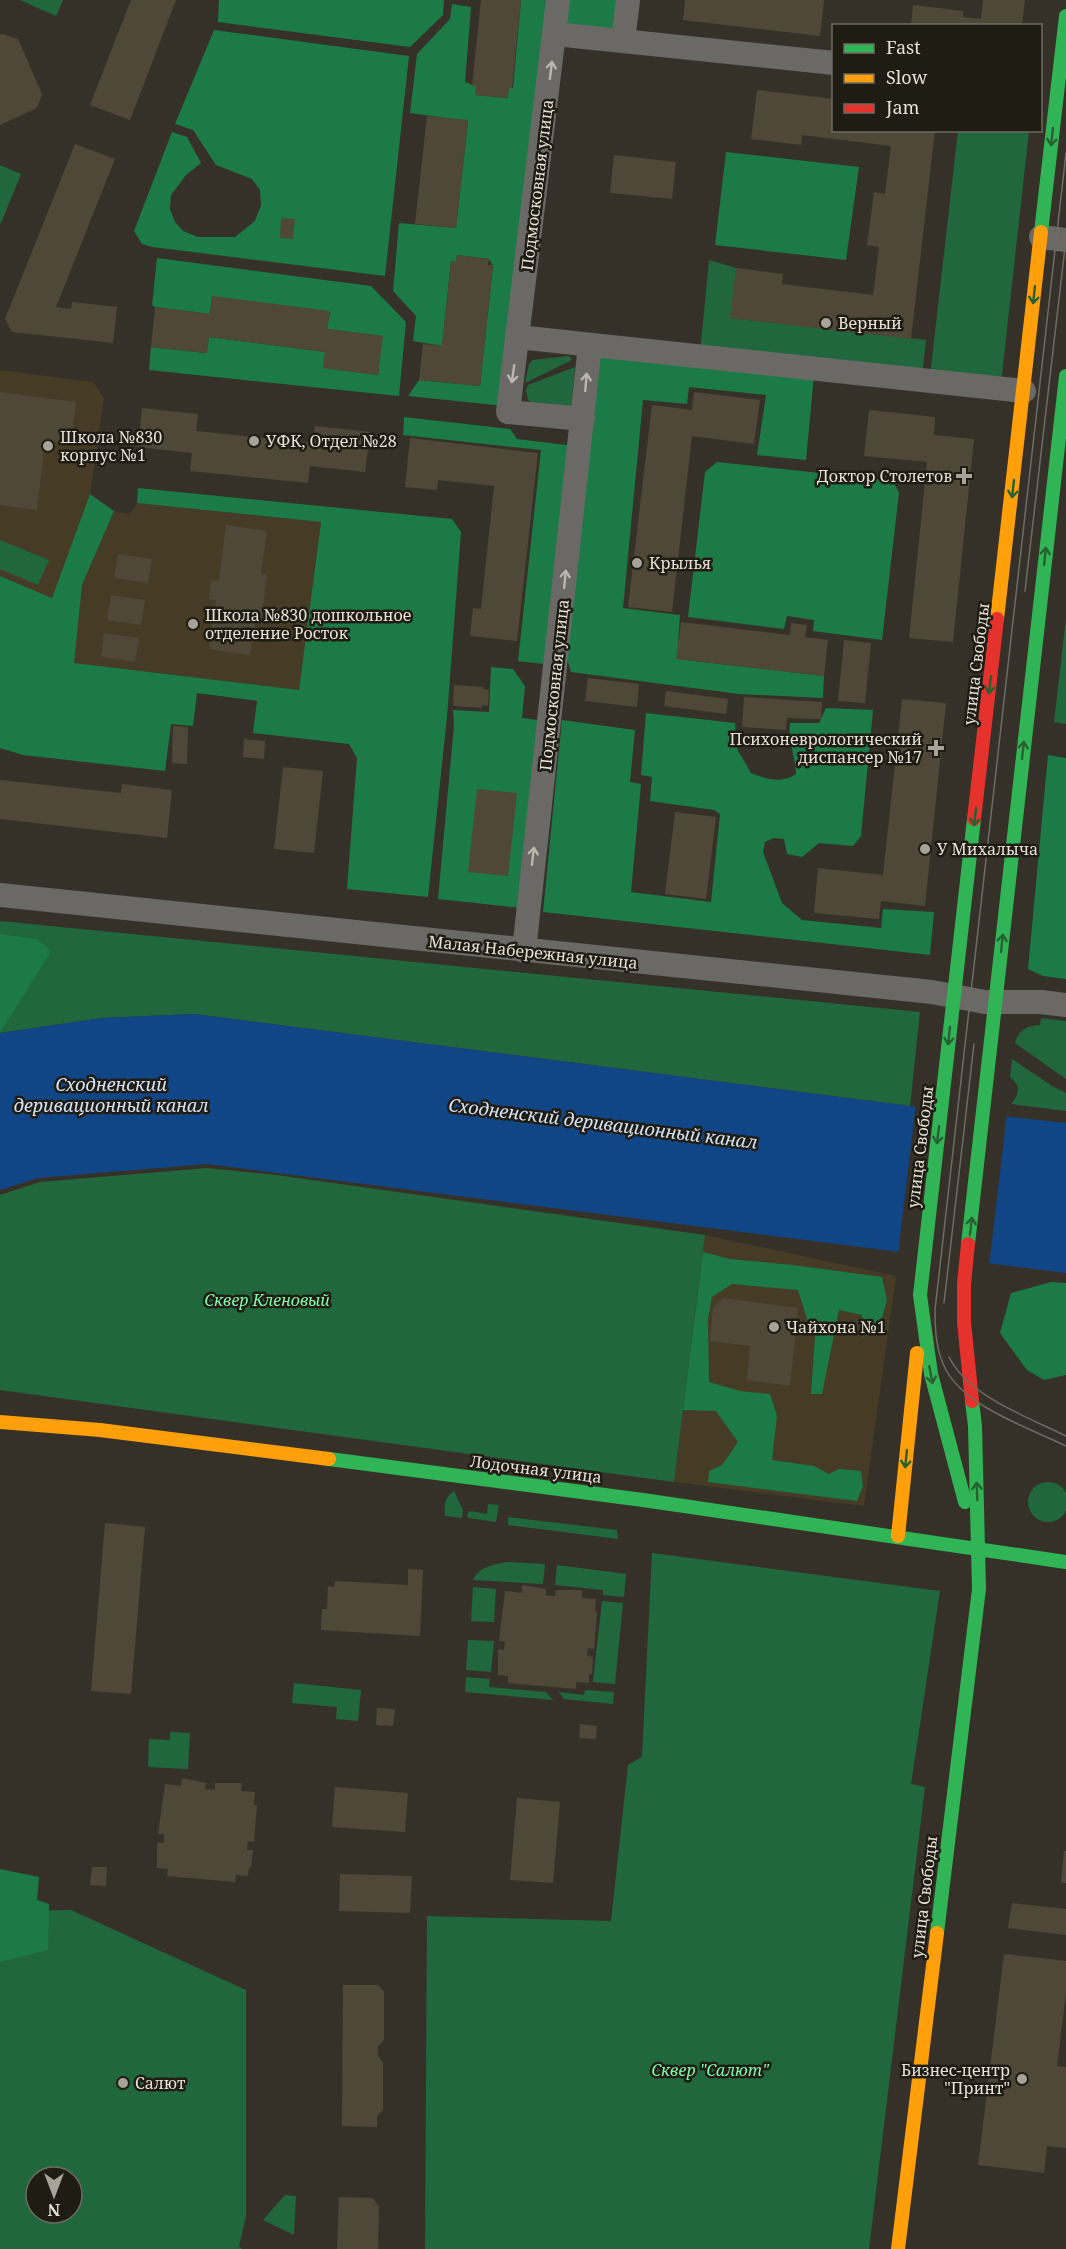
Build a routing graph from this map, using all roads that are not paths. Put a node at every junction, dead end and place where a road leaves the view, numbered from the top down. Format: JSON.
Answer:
{"nodes":[{"id":1,"x":558,"y":0,"type":"edge"},
{"id":2,"x":628,"y":0,"type":"edge"},
{"id":3,"x":1066,"y":16,"type":"edge"},
{"id":4,"x":555,"y":34,"type":"junction"},
{"id":5,"x":623,"y":41,"type":"junction"},
{"id":6,"x":832,"y":63,"type":"edge"},
{"id":7,"x":1049,"y":87,"type":"edge"},
{"id":8,"x":1041,"y":237,"type":"junction"},
{"id":9,"x":1066,"y":240,"type":"edge"},
{"id":10,"x":518,"y":337,"type":"junction"},
{"id":11,"x":590,"y":345,"type":"junction"},
{"id":12,"x":1066,"y":376,"type":"edge"},
{"id":13,"x":1024,"y":391,"type":"junction"},
{"id":14,"x":583,"y":419,"type":"junction"},
{"id":15,"x":0,"y":895,"type":"edge"},
{"id":16,"x":524,"y":951,"type":"junction"},
{"id":17,"x":954,"y":996,"type":"junction"},
{"id":18,"x":996,"y":1002,"type":"junction"},
{"id":19,"x":1066,"y":1005,"type":"edge"},
{"id":20,"x":921,"y":1317,"type":"junction"},
{"id":21,"x":0,"y":1422,"type":"edge"},
{"id":22,"x":898,"y":1536,"type":"junction"},
{"id":23,"x":979,"y":1550,"type":"junction"},
{"id":24,"x":1066,"y":1562,"type":"edge"},
{"id":25,"x":898,"y":2249,"type":"edge"}],
"edges":[{"from":1,"to":4,"type":"street","name":"Подмосковная улица"},
{"from":2,"to":5,"type":"street"},
{"from":3,"to":7,"type":"main road","name":"улица Свободы"},
{"from":4,"to":5,"type":"street"},
{"from":10,"to":4,"type":"street","name":"Подмосковная улица","one_way":true},
{"from":5,"to":6,"type":"street"},
{"from":7,"to":8,"type":"main road","name":"улица Свободы","one_way":true},
{"from":8,"to":9,"type":"street"},
{"from":8,"to":13,"type":"main road","name":"улица Свободы","one_way":true},
{"from":10,"to":11,"type":"street"},
{"from":10,"to":14,"type":"street","name":"Подмосковная улица","one_way":true},
{"from":11,"to":13,"type":"street"},
{"from":14,"to":11,"type":"street","name":"Подмосковная улица","one_way":true},
{"from":18,"to":12,"type":"main road","name":"улица Свободы","one_way":true},
{"from":13,"to":17,"type":"main road","name":"улица Свободы","one_way":true},
{"from":16,"to":14,"type":"street","name":"Подмосковная улица","one_way":true},
{"from":15,"to":16,"type":"street","name":"Малая Набережная улица"},
{"from":16,"to":17,"type":"street","name":"Малая Набережная улица"},
{"from":17,"to":18,"type":"street","name":"Малая Набережная улица"},
{"from":17,"to":20,"type":"main road","name":"улица Свободы","one_way":true},
{"from":18,"to":19,"type":"street","name":"Малая Набережная улица"},
{"from":23,"to":18,"type":"main road","name":"улица Свободы","one_way":true},
{"from":20,"to":22,"type":"main road","name":"улица Свободы","one_way":true},
{"from":20,"to":23,"type":"main road","name":"улица Свободы","one_way":true},
{"from":21,"to":22,"type":"main road","name":"Лодочная улица"},
{"from":22,"to":23,"type":"main road","name":"Лодочная улица"},
{"from":23,"to":24,"type":"main road","name":"Лодочная улица"},
{"from":23,"to":25,"type":"main road","name":"улица Свободы"}]}
